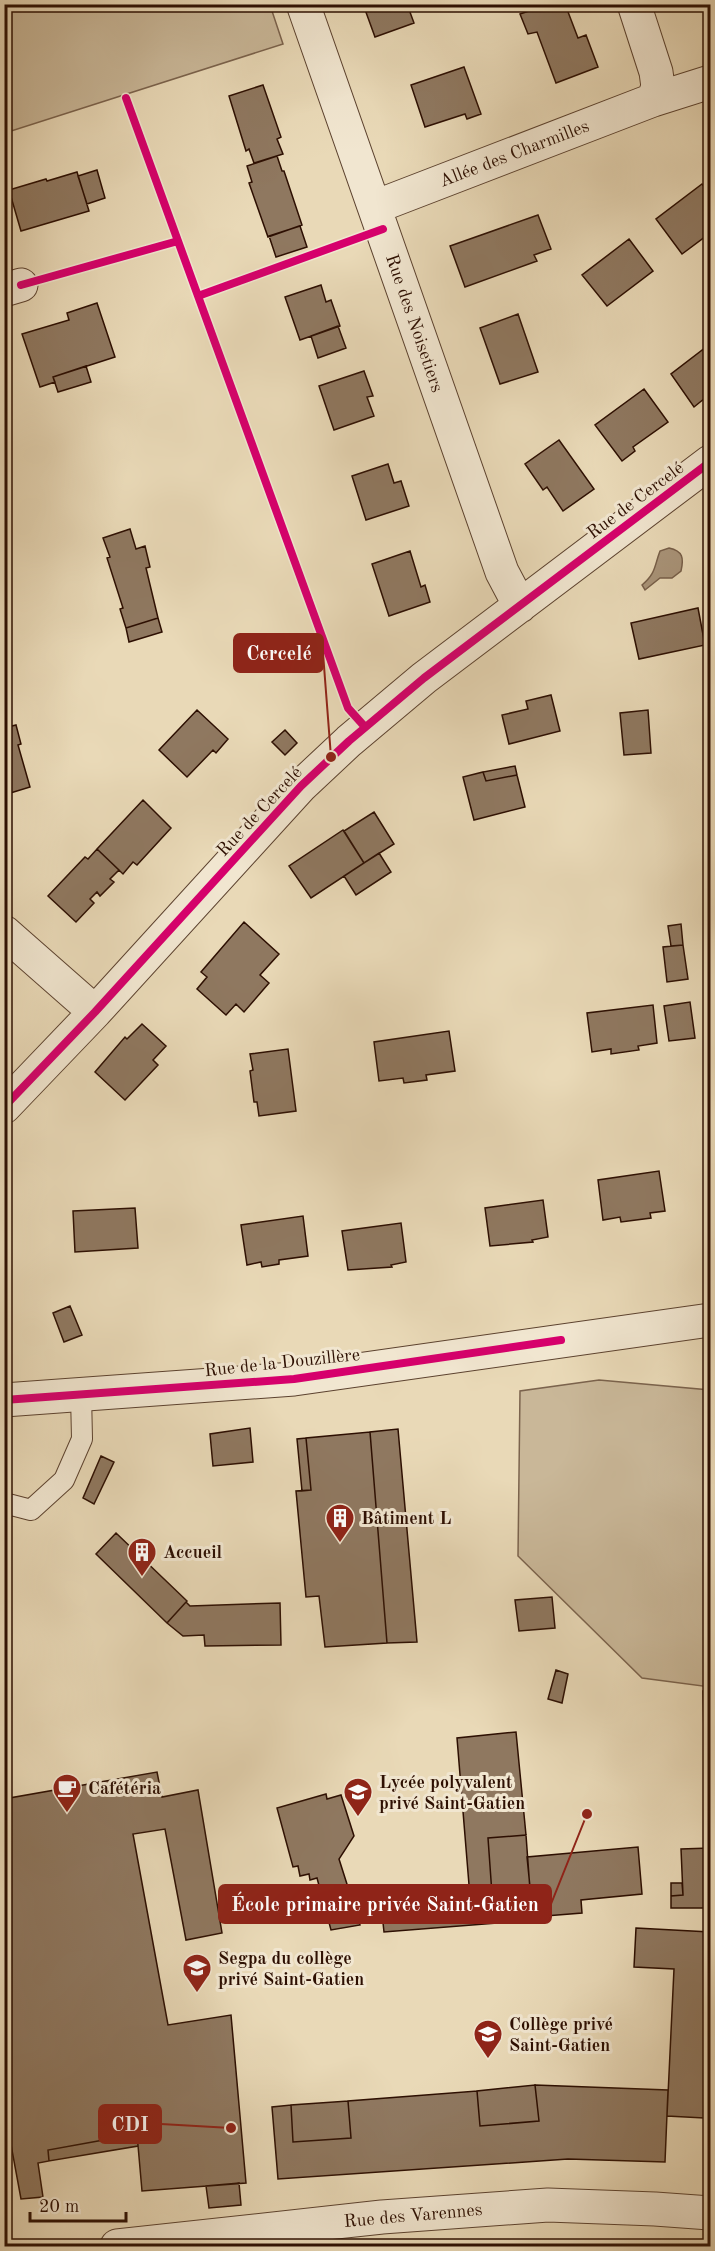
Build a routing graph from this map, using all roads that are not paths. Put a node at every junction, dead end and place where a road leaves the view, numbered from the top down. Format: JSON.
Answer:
{"nodes":[{"id":1,"x":303,"y":4,"type":"edge"},
{"id":2,"x":633,"y":4,"type":"edge"},
{"id":3,"x":711,"y":82,"type":"edge"},
{"id":4,"x":653,"y":100,"type":"junction"},
{"id":5,"x":375,"y":207,"type":"junction"},
{"id":6,"x":711,"y":462,"type":"edge"},
{"id":7,"x":520,"y":606,"type":"junction"},
{"id":8,"x":4,"y":932,"type":"edge"},
{"id":9,"x":95,"y":1012,"type":"junction"},
{"id":10,"x":4,"y":1107,"type":"edge"},
{"id":11,"x":711,"y":1320,"type":"edge"},
{"id":12,"x":81,"y":1394,"type":"junction"},
{"id":13,"x":4,"y":1400,"type":"edge"},
{"id":14,"x":4,"y":1503,"type":"edge"},
{"id":15,"x":711,"y":2213,"type":"edge"},
{"id":16,"x":307,"y":2236,"type":"edge"},
{"id":17,"x":117,"y":2247,"type":"edge"}],
"edges":[{"from":1,"to":5,"type":"street","name":"Rue des Noisetiers"},
{"from":2,"to":4,"type":"street"},
{"from":3,"to":4,"type":"street","name":"Allée des Charmilles"},
{"from":4,"to":5,"type":"street","name":"Allée des Charmilles"},
{"from":5,"to":7,"type":"street","name":"Rue des Noisetiers"},
{"from":6,"to":7,"type":"street","name":"Rue de Cercelé"},
{"from":7,"to":9,"type":"street","name":"Rue de Cercelé"},
{"from":8,"to":9,"type":"street"},
{"from":9,"to":10,"type":"street","name":"Rue de Cercelé"},
{"from":11,"to":12,"type":"street","name":"Rue de la Douzillère"},
{"from":12,"to":13,"type":"street","name":"Rue de la Douzillère"},
{"from":12,"to":14,"type":"lane"},
{"from":15,"to":16,"type":"street","name":"Rue des Varennes"},
{"from":16,"to":17,"type":"street","name":"Rue des Varennes"}]}
